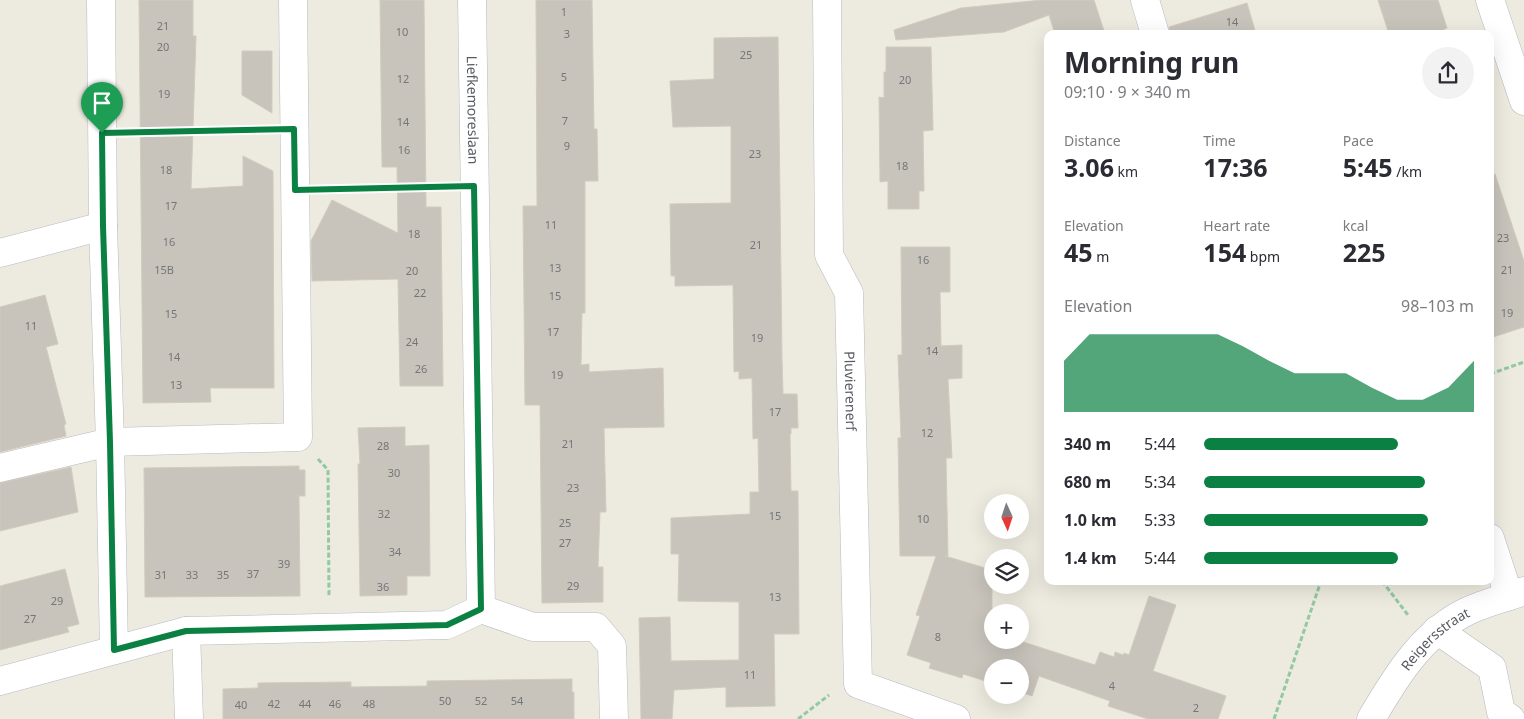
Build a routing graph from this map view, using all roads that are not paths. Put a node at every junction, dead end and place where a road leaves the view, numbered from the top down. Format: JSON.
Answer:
{"nodes":[{"id":1,"x":101,"y":0,"type":"edge"},
{"id":2,"x":292,"y":0,"type":"edge"},
{"id":3,"x":472,"y":0,"type":"edge"},
{"id":4,"x":827,"y":0,"type":"edge"},
{"id":5,"x":1145,"y":0,"type":"edge"},
{"id":6,"x":1490,"y":0,"type":"edge"},
{"id":7,"x":1155,"y":30,"type":"edge"},
{"id":8,"x":1524,"y":101,"type":"edge"},
{"id":9,"x":103,"y":226,"type":"junction"},
{"id":10,"x":0,"y":253,"type":"edge"},
{"id":11,"x":110,"y":442,"type":"junction"},
{"id":12,"x":0,"y":468,"type":"edge"},
{"id":13,"x":1494,"y":546,"type":"edge"},
{"id":14,"x":1517,"y":594,"type":"edge"},
{"id":15,"x":481,"y":609,"type":"junction"},
{"id":16,"x":186,"y":631,"type":"junction"},
{"id":17,"x":1432,"y":635,"type":"junction"},
{"id":18,"x":114,"y":650,"type":"junction"},
{"id":19,"x":0,"y":681,"type":"edge"},
{"id":20,"x":189,"y":719,"type":"edge"},
{"id":21,"x":614,"y":719,"type":"edge"},
{"id":22,"x":956,"y":719,"type":"edge"},
{"id":23,"x":1371,"y":719,"type":"edge"},
{"id":24,"x":1511,"y":719,"type":"edge"}],
"edges":[{"from":1,"to":9,"type":"street"},
{"from":2,"to":11,"type":"street"},
{"from":3,"to":15,"type":"street","name":"Liefkemoreslaan"},
{"from":4,"to":22,"type":"street","name":"Pluvierenerf"},
{"from":5,"to":7,"type":"street"},
{"from":6,"to":8,"type":"street"},
{"from":9,"to":10,"type":"street"},
{"from":9,"to":11,"type":"street"},
{"from":11,"to":12,"type":"street"},
{"from":11,"to":18,"type":"street"},
{"from":13,"to":14,"type":"street"},
{"from":14,"to":17,"type":"street","name":"Reigersstraat"},
{"from":15,"to":16,"type":"street"},
{"from":15,"to":21,"type":"street"},
{"from":16,"to":18,"type":"street"},
{"from":16,"to":20,"type":"street"},
{"from":17,"to":23,"type":"street","name":"Reigersstraat"},
{"from":17,"to":24,"type":"street"},
{"from":18,"to":19,"type":"street"}]}
